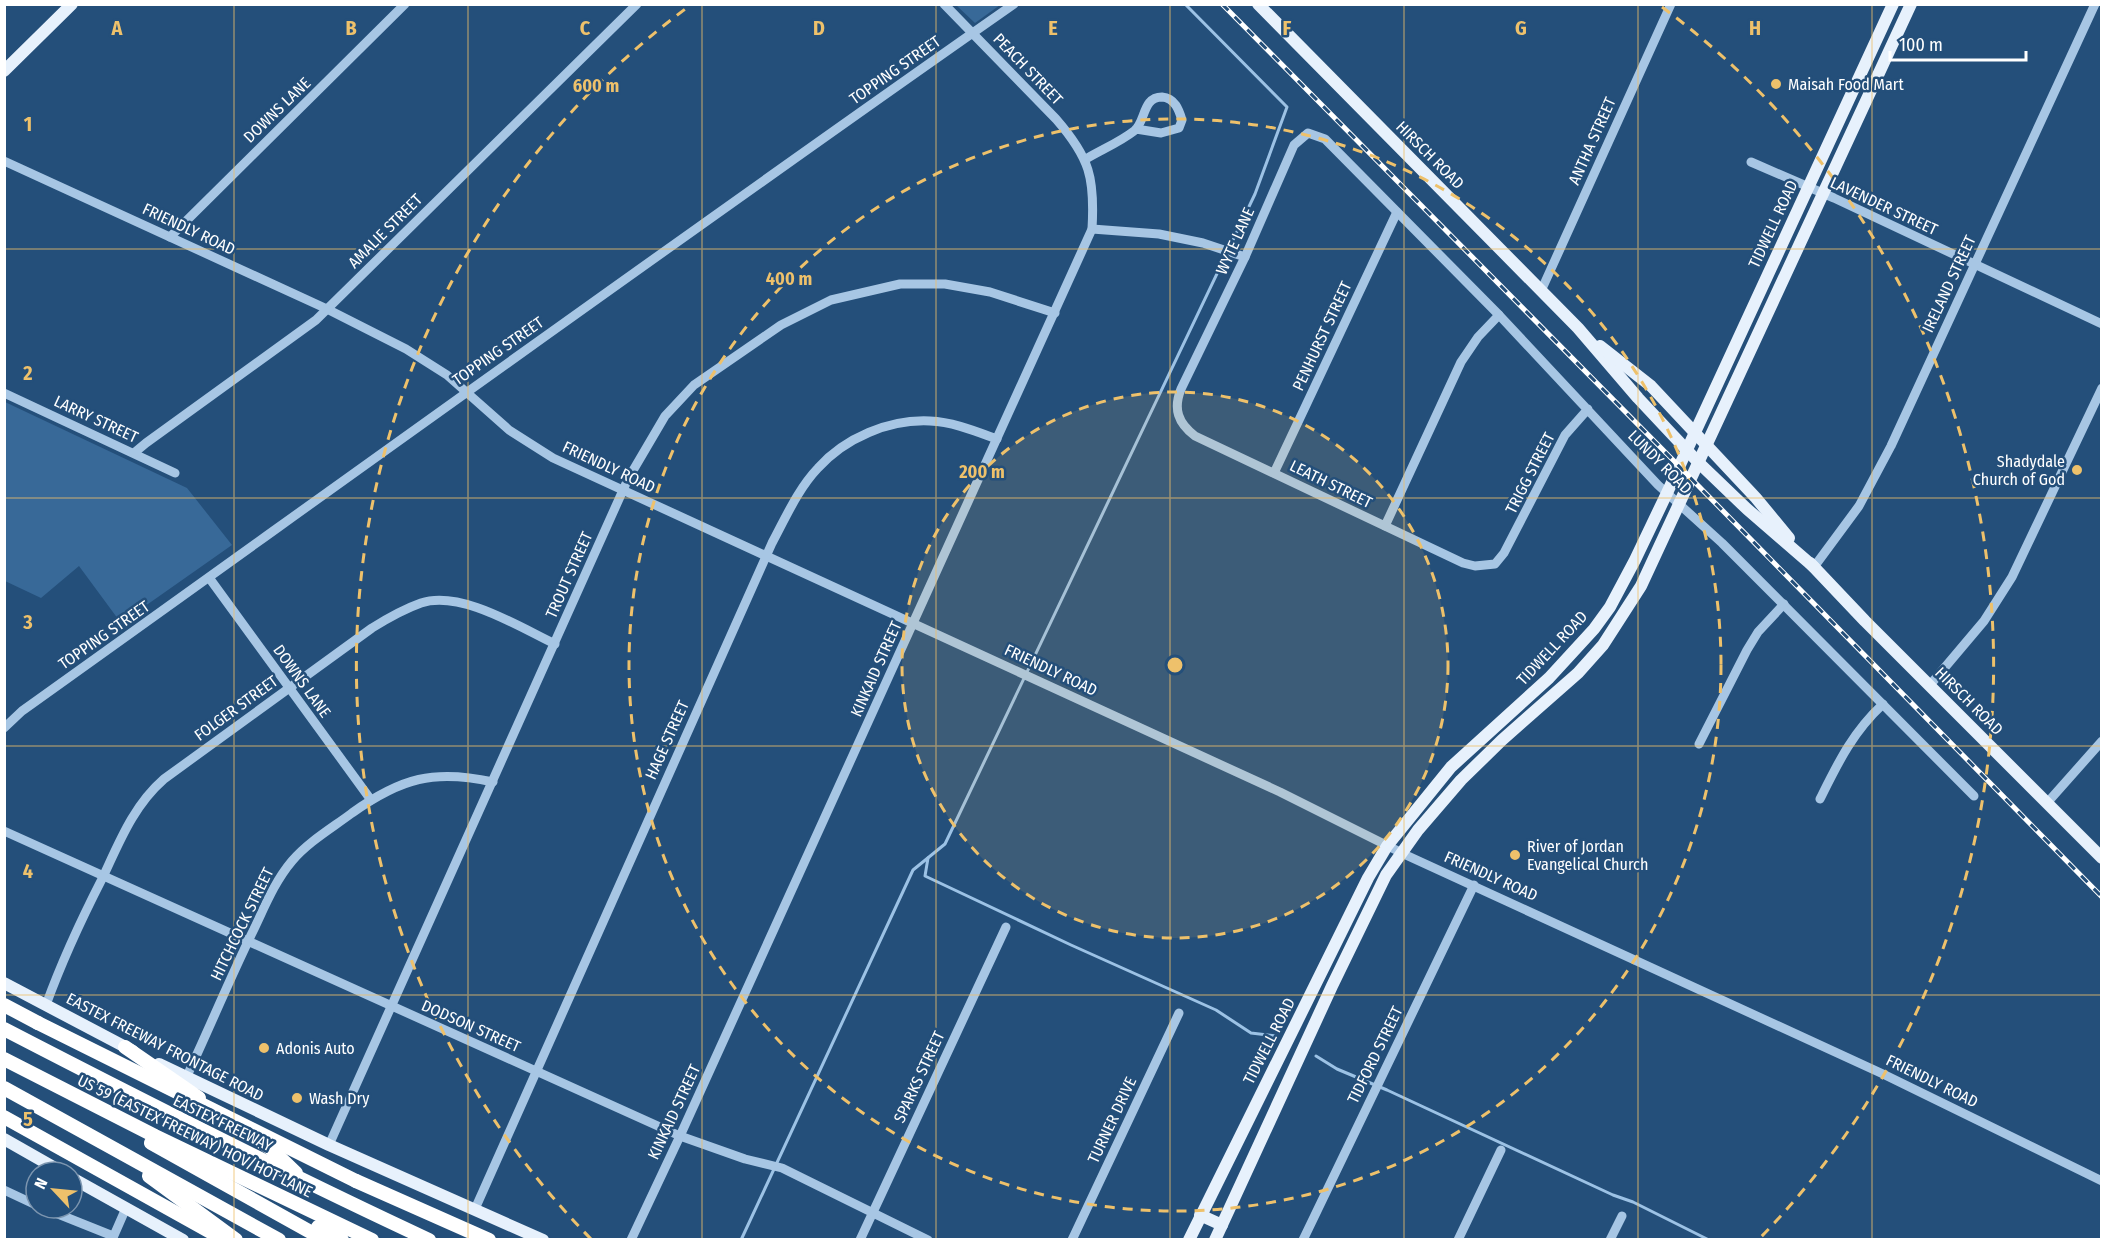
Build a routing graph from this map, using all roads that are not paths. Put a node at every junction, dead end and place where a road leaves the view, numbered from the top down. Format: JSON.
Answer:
{"nodes":[{"id":1,"x":72,"y":4,"type":"edge"},
{"id":2,"x":405,"y":4,"type":"edge"},
{"id":3,"x":636,"y":4,"type":"edge"},
{"id":4,"x":944,"y":4,"type":"edge"},
{"id":5,"x":1014,"y":4,"type":"edge"},
{"id":6,"x":1258,"y":4,"type":"edge"},
{"id":7,"x":1671,"y":4,"type":"edge"},
{"id":8,"x":1893,"y":4,"type":"edge"},
{"id":9,"x":1911,"y":4,"type":"edge"},
{"id":10,"x":2095,"y":4,"type":"edge"},
{"id":11,"x":973,"y":33,"type":"junction"},
{"id":12,"x":1879,"y":34,"type":"junction"},
{"id":13,"x":1894,"y":40,"type":"junction"},
{"id":14,"x":4,"y":70,"type":"edge"},
{"id":15,"x":1136,"y":129,"type":"junction"},
{"id":16,"x":1329,"y":143,"type":"joint"},
{"id":17,"x":1086,"y":159,"type":"junction"},
{"id":18,"x":4,"y":161,"type":"edge"},
{"id":19,"x":1751,"y":162,"type":"dead end"},
{"id":20,"x":1808,"y":186,"type":"junction"},
{"id":21,"x":1823,"y":193,"type":"junction"},
{"id":22,"x":1397,"y":212,"type":"junction"},
{"id":23,"x":1092,"y":229,"type":"junction"},
{"id":24,"x":170,"y":237,"type":"junction"},
{"id":25,"x":1245,"y":257,"type":"junction"},
{"id":26,"x":1975,"y":265,"type":"junction"},
{"id":27,"x":1760,"y":290,"type":"junction"},
{"id":28,"x":1541,"y":291,"type":"junction"},
{"id":29,"x":1775,"y":297,"type":"junction"},
{"id":30,"x":327,"y":309,"type":"junction"},
{"id":31,"x":1054,"y":313,"type":"junction"},
{"id":32,"x":1499,"y":315,"type":"junction"},
{"id":33,"x":2102,"y":324,"type":"edge"},
{"id":34,"x":1578,"y":328,"type":"junction"},
{"id":35,"x":1182,"y":387,"type":"joint"},
{"id":36,"x":2102,"y":388,"type":"edge"},
{"id":37,"x":466,"y":392,"type":"junction"},
{"id":38,"x":4,"y":393,"type":"edge"},
{"id":39,"x":1588,"y":409,"type":"junction"},
{"id":40,"x":1695,"y":433,"type":"junction"},
{"id":41,"x":997,"y":439,"type":"junction"},
{"id":42,"x":1706,"y":445,"type":"junction"},
{"id":43,"x":1686,"y":450,"type":"junction"},
{"id":44,"x":134,"y":453,"type":"junction"},
{"id":45,"x":1698,"y":462,"type":"junction"},
{"id":46,"x":175,"y":473,"type":"dead end"},
{"id":47,"x":1274,"y":473,"type":"junction"},
{"id":48,"x":623,"y":490,"type":"junction"},
{"id":49,"x":1667,"y":493,"type":"junction"},
{"id":50,"x":1680,"y":504,"type":"junction"},
{"id":51,"x":1385,"y":526,"type":"junction"},
{"id":52,"x":1504,"y":554,"type":"joint"},
{"id":53,"x":766,"y":555,"type":"junction"},
{"id":54,"x":1814,"y":567,"type":"junction"},
{"id":55,"x":210,"y":579,"type":"junction"},
{"id":56,"x":1784,"y":604,"type":"junction"},
{"id":57,"x":914,"y":622,"type":"junction"},
{"id":58,"x":1594,"y":629,"type":"junction"},
{"id":59,"x":1606,"y":640,"type":"junction"},
{"id":60,"x":555,"y":644,"type":"junction"},
{"id":61,"x":1930,"y":685,"type":"junction"},
{"id":62,"x":288,"y":689,"type":"junction"},
{"id":63,"x":1882,"y":704,"type":"junction"},
{"id":64,"x":4,"y":728,"type":"edge"},
{"id":65,"x":1494,"y":730,"type":"junction"},
{"id":66,"x":1502,"y":740,"type":"junction"},
{"id":67,"x":2102,"y":741,"type":"edge"},
{"id":68,"x":1699,"y":744,"type":"dead end"},
{"id":69,"x":493,"y":782,"type":"junction"},
{"id":70,"x":1974,"y":796,"type":"dead end"},
{"id":71,"x":1821,"y":799,"type":"dead end"},
{"id":72,"x":370,"y":800,"type":"junction"},
{"id":73,"x":2047,"y":803,"type":"junction"},
{"id":74,"x":4,"y":831,"type":"edge"},
{"id":75,"x":1387,"y":846,"type":"junction"},
{"id":76,"x":1402,"y":853,"type":"junction"},
{"id":77,"x":2102,"y":858,"type":"edge"},
{"id":78,"x":103,"y":875,"type":"junction"},
{"id":79,"x":1473,"y":885,"type":"junction"},
{"id":80,"x":1006,"y":927,"type":"dead end"},
{"id":81,"x":248,"y":941,"type":"junction"},
{"id":82,"x":1318,"y":980,"type":"junction"},
{"id":83,"x":4,"y":983,"type":"edge"},
{"id":84,"x":1332,"y":986,"type":"junction"},
{"id":85,"x":4,"y":1005,"type":"edge"},
{"id":86,"x":46,"y":1005,"type":"junction"},
{"id":87,"x":391,"y":1007,"type":"junction"},
{"id":88,"x":1179,"y":1013,"type":"dead end"},
{"id":89,"x":4,"y":1029,"type":"edge"},
{"id":90,"x":125,"y":1047,"type":"junction"},
{"id":91,"x":4,"y":1059,"type":"edge"},
{"id":92,"x":536,"y":1072,"type":"junction"},
{"id":93,"x":186,"y":1078,"type":"junction"},
{"id":94,"x":53,"y":1084,"type":"junction"},
{"id":95,"x":4,"y":1088,"type":"edge"},
{"id":96,"x":4,"y":1117,"type":"edge"},
{"id":97,"x":155,"y":1136,"type":"junction"},
{"id":98,"x":680,"y":1136,"type":"junction"},
{"id":99,"x":4,"y":1139,"type":"edge"},
{"id":100,"x":101,"y":1141,"type":"junction"},
{"id":101,"x":329,"y":1145,"type":"junction"},
{"id":102,"x":1501,"y":1150,"type":"dead end"},
{"id":103,"x":176,"y":1157,"type":"junction"},
{"id":104,"x":41,"y":1160,"type":"edge"},
{"id":105,"x":2102,"y":1180,"type":"edge"},
{"id":106,"x":306,"y":1183,"type":"junction"},
{"id":107,"x":84,"y":1185,"type":"edge"},
{"id":108,"x":4,"y":1190,"type":"edge"},
{"id":109,"x":24,"y":1199,"type":"edge"},
{"id":110,"x":126,"y":1208,"type":"junction"},
{"id":111,"x":475,"y":1209,"type":"junction"},
{"id":112,"x":872,"y":1212,"type":"junction"},
{"id":113,"x":1200,"y":1215,"type":"junction"},
{"id":114,"x":1622,"y":1216,"type":"dead end"},
{"id":115,"x":71,"y":1220,"type":"edge"},
{"id":116,"x":1222,"y":1225,"type":"junction"},
{"id":117,"x":112,"y":1238,"type":"edge"},
{"id":118,"x":183,"y":1239,"type":"edge"},
{"id":119,"x":225,"y":1239,"type":"edge"},
{"id":120,"x":236,"y":1239,"type":"edge"},
{"id":121,"x":279,"y":1239,"type":"edge"},
{"id":122,"x":324,"y":1239,"type":"edge"},
{"id":123,"x":342,"y":1239,"type":"edge"},
{"id":124,"x":355,"y":1239,"type":"edge"},
{"id":125,"x":372,"y":1239,"type":"edge"},
{"id":126,"x":429,"y":1239,"type":"edge"},
{"id":127,"x":489,"y":1239,"type":"edge"},
{"id":128,"x":543,"y":1239,"type":"edge"},
{"id":129,"x":631,"y":1239,"type":"edge"},
{"id":130,"x":860,"y":1239,"type":"edge"},
{"id":131,"x":928,"y":1239,"type":"edge"},
{"id":132,"x":1071,"y":1239,"type":"edge"},
{"id":133,"x":1189,"y":1239,"type":"edge"},
{"id":134,"x":1215,"y":1239,"type":"edge"},
{"id":135,"x":1304,"y":1239,"type":"edge"},
{"id":136,"x":1458,"y":1239,"type":"edge"},
{"id":137,"x":1610,"y":1239,"type":"edge"}],
"edges":[{"from":1,"to":14,"type":"main road"},
{"from":2,"to":24,"type":"street","name":"DOWNS LANE"},
{"from":3,"to":30,"type":"street","name":"AMALIE STREET"},
{"from":4,"to":11,"type":"street","name":"PEACH STREET"},
{"from":5,"to":11,"type":"street","name":"TOPPING STREET"},
{"from":6,"to":28,"type":"main road","name":"HIRSCH ROAD"},
{"from":7,"to":28,"type":"street","name":"ANTHA STREET"},
{"from":8,"to":12,"type":"main road","name":"TIDWELL ROAD"},
{"from":9,"to":13,"type":"main road","name":"TIDWELL ROAD"},
{"from":10,"to":26,"type":"street","name":"IRELAND STREET"},
{"from":11,"to":17,"type":"street","name":"PEACH STREET"},
{"from":11,"to":37,"type":"street","name":"TOPPING STREET"},
{"from":12,"to":13,"type":"main road"},
{"from":12,"to":20,"type":"main road","name":"TIDWELL ROAD"},
{"from":13,"to":21,"type":"main road","name":"TIDWELL ROAD"},
{"from":15,"to":15,"type":"street"},
{"from":15,"to":17,"type":"street"},
{"from":16,"to":22,"type":"street","name":"LUNDY ROAD"},
{"from":16,"to":25,"type":"street","name":"WYTE LANE"},
{"from":17,"to":23,"type":"street","name":"KINKAID STREET"},
{"from":18,"to":24,"type":"street","name":"FRIENDLY ROAD"},
{"from":19,"to":20,"type":"street","name":"LAVENDER STREET"},
{"from":20,"to":21,"type":"street","name":"LAVENDER STREET"},
{"from":20,"to":27,"type":"main road","name":"TIDWELL ROAD"},
{"from":21,"to":26,"type":"street","name":"LAVENDER STREET"},
{"from":21,"to":29,"type":"main road","name":"TIDWELL ROAD"},
{"from":22,"to":32,"type":"street","name":"LUNDY ROAD"},
{"from":22,"to":47,"type":"street","name":"PENHURST STREET"},
{"from":23,"to":25,"type":"street"},
{"from":23,"to":31,"type":"street","name":"KINKAID STREET"},
{"from":24,"to":30,"type":"street","name":"FRIENDLY ROAD"},
{"from":25,"to":35,"type":"street","name":"WYTE LANE"},
{"from":26,"to":33,"type":"street","name":"LAVENDER STREET"},
{"from":26,"to":54,"type":"street","name":"IRELAND STREET"},
{"from":27,"to":29,"type":"main road"},
{"from":27,"to":40,"type":"main road","name":"TIDWELL ROAD"},
{"from":28,"to":34,"type":"main road","name":"HIRSCH ROAD"},
{"from":29,"to":42,"type":"main road","name":"TIDWELL ROAD"},
{"from":30,"to":37,"type":"street","name":"FRIENDLY ROAD"},
{"from":30,"to":44,"type":"street","name":"AMALIE STREET"},
{"from":31,"to":41,"type":"street","name":"KINKAID STREET"},
{"from":31,"to":48,"type":"street","name":"TROUT STREET"},
{"from":32,"to":39,"type":"street","name":"LUNDY ROAD"},
{"from":32,"to":51,"type":"street"},
{"from":34,"to":40,"type":"main road","name":"HIRSCH ROAD"},
{"from":34,"to":43,"type":"main road","name":"HIRSCH ROAD"},
{"from":35,"to":47,"type":"street","name":"LEATH STREET"},
{"from":36,"to":61,"type":"street"},
{"from":37,"to":48,"type":"street","name":"FRIENDLY ROAD"},
{"from":37,"to":55,"type":"street","name":"TOPPING STREET"},
{"from":38,"to":44,"type":"street","name":"LARRY STREET"},
{"from":39,"to":49,"type":"street","name":"LUNDY ROAD"},
{"from":39,"to":52,"type":"street","name":"TRIGG STREET"},
{"from":40,"to":42,"type":"main road","name":"HIRSCH ROAD"},
{"from":40,"to":43,"type":"main road","name":"TIDWELL ROAD"},
{"from":41,"to":53,"type":"street","name":"HAGE STREET"},
{"from":41,"to":57,"type":"street","name":"KINKAID STREET"},
{"from":42,"to":45,"type":"main road","name":"TIDWELL ROAD"},
{"from":42,"to":54,"type":"main road","name":"HIRSCH ROAD"},
{"from":43,"to":45,"type":"main road","name":"HIRSCH ROAD"},
{"from":43,"to":49,"type":"main road","name":"TIDWELL ROAD"},
{"from":44,"to":46,"type":"street","name":"LARRY STREET"},
{"from":45,"to":50,"type":"main road","name":"TIDWELL ROAD"},
{"from":45,"to":54,"type":"main road","name":"HIRSCH ROAD"},
{"from":47,"to":51,"type":"street","name":"LEATH STREET"},
{"from":48,"to":53,"type":"street","name":"FRIENDLY ROAD"},
{"from":48,"to":60,"type":"street","name":"TROUT STREET"},
{"from":49,"to":50,"type":"street","name":"LUNDY ROAD"},
{"from":49,"to":58,"type":"main road","name":"TIDWELL ROAD"},
{"from":50,"to":56,"type":"street","name":"LUNDY ROAD"},
{"from":50,"to":59,"type":"main road","name":"TIDWELL ROAD"},
{"from":51,"to":52,"type":"street","name":"LEATH STREET"},
{"from":53,"to":57,"type":"street","name":"FRIENDLY ROAD"},
{"from":53,"to":92,"type":"street","name":"HAGE STREET"},
{"from":54,"to":61,"type":"main road","name":"HIRSCH ROAD"},
{"from":55,"to":62,"type":"street","name":"DOWNS LANE"},
{"from":55,"to":64,"type":"street","name":"TOPPING STREET"},
{"from":56,"to":63,"type":"street","name":"LUNDY ROAD"},
{"from":56,"to":68,"type":"street"},
{"from":57,"to":75,"type":"street","name":"FRIENDLY ROAD"},
{"from":57,"to":98,"type":"street","name":"KINKAID STREET"},
{"from":58,"to":59,"type":"main road"},
{"from":58,"to":65,"type":"main road","name":"TIDWELL ROAD"},
{"from":59,"to":66,"type":"main road","name":"TIDWELL ROAD"},
{"from":60,"to":62,"type":"street","name":"FOLGER STREET"},
{"from":60,"to":69,"type":"street","name":"TROUT STREET"},
{"from":61,"to":73,"type":"main road","name":"HIRSCH ROAD"},
{"from":62,"to":72,"type":"street","name":"DOWNS LANE"},
{"from":62,"to":78,"type":"street","name":"FOLGER STREET"},
{"from":63,"to":70,"type":"street","name":"LUNDY ROAD"},
{"from":63,"to":71,"type":"street"},
{"from":65,"to":66,"type":"main road"},
{"from":65,"to":75,"type":"main road","name":"TIDWELL ROAD"},
{"from":66,"to":76,"type":"main road","name":"TIDWELL ROAD"},
{"from":67,"to":73,"type":"street"},
{"from":69,"to":72,"type":"street","name":"HITCHCOCK STREET"},
{"from":69,"to":87,"type":"street","name":"TROUT STREET"},
{"from":72,"to":81,"type":"street","name":"HITCHCOCK STREET"},
{"from":73,"to":77,"type":"main road","name":"HIRSCH ROAD"},
{"from":74,"to":78,"type":"street","name":"DODSON STREET"},
{"from":75,"to":76,"type":"street","name":"FRIENDLY ROAD"},
{"from":75,"to":82,"type":"main road","name":"TIDWELL ROAD"},
{"from":76,"to":79,"type":"street","name":"FRIENDLY ROAD"},
{"from":76,"to":84,"type":"main road","name":"TIDWELL ROAD"},
{"from":78,"to":81,"type":"street","name":"DODSON STREET"},
{"from":78,"to":86,"type":"street","name":"FOLGER STREET"},
{"from":79,"to":105,"type":"street","name":"FRIENDLY ROAD"},
{"from":79,"to":135,"type":"street","name":"TIDFORD STREET"},
{"from":80,"to":112,"type":"street","name":"SPARKS STREET"},
{"from":81,"to":87,"type":"street","name":"DODSON STREET"},
{"from":81,"to":93,"type":"street","name":"HITCHCOCK STREET"},
{"from":82,"to":84,"type":"main road"},
{"from":82,"to":113,"type":"main road","name":"TIDWELL ROAD"},
{"from":83,"to":86,"type":"main road","name":"EASTEX FREEWAY FRONTAGE ROAD"},
{"from":84,"to":116,"type":"main road","name":"TIDWELL ROAD"},
{"from":85,"to":127,"type":"highway","bridge":true},
{"from":86,"to":90,"type":"main road","name":"EASTEX FREEWAY FRONTAGE ROAD"},
{"from":87,"to":92,"type":"street","name":"DODSON STREET"},
{"from":87,"to":101,"type":"street","name":"TROUT STREET"},
{"from":88,"to":132,"type":"street","name":"TURNER DRIVE"},
{"from":89,"to":106,"type":"highway","name":"EASTEX FREEWAY"},
{"from":90,"to":93,"type":"main road","name":"EASTEX FREEWAY FRONTAGE ROAD"},
{"from":90,"to":106,"type":"highway"},
{"from":91,"to":94,"type":"highway","name":"US 59 (EASTEX FREEWAY) HOV/HOT LANE"},
{"from":92,"to":98,"type":"street","name":"DODSON STREET"},
{"from":92,"to":111,"type":"street","name":"HAGE STREET"},
{"from":93,"to":101,"type":"main road","name":"EASTEX FREEWAY FRONTAGE ROAD"},
{"from":94,"to":97,"type":"highway","name":"US 59 (EASTEX FREEWAY) HOV/HOT LANE"},
{"from":94,"to":103,"type":"highway"},
{"from":95,"to":100,"type":"highway"},
{"from":96,"to":119,"type":"highway"},
{"from":97,"to":124,"type":"highway"},
{"from":97,"to":125,"type":"highway","name":"US 59 (EASTEX FREEWAY) HOV/HOT LANE"},
{"from":98,"to":112,"type":"street","name":"DODSON STREET"},
{"from":98,"to":129,"type":"street","name":"KINKAID STREET"},
{"from":99,"to":104,"type":"main road"},
{"from":100,"to":120,"type":"highway"},
{"from":100,"to":121,"type":"highway"},
{"from":101,"to":111,"type":"main road","name":"EASTEX FREEWAY FRONTAGE ROAD"},
{"from":102,"to":136,"type":"street"},
{"from":103,"to":122,"type":"highway"},
{"from":103,"to":123,"type":"highway"},
{"from":106,"to":126,"type":"highway","name":"EASTEX FREEWAY"},
{"from":107,"to":110,"type":"main road"},
{"from":108,"to":109,"type":"street"},
{"from":110,"to":117,"type":"street"},
{"from":110,"to":118,"type":"main road"},
{"from":111,"to":128,"type":"main road","name":"EASTEX FREEWAY FRONTAGE ROAD"},
{"from":112,"to":130,"type":"street","name":"SPARKS STREET"},
{"from":112,"to":131,"type":"street","name":"DODSON STREET"},
{"from":113,"to":116,"type":"main road"},
{"from":113,"to":133,"type":"main road","name":"TIDWELL ROAD"},
{"from":114,"to":137,"type":"street"},
{"from":115,"to":117,"type":"street"},
{"from":116,"to":134,"type":"main road","name":"TIDWELL ROAD"}]}
